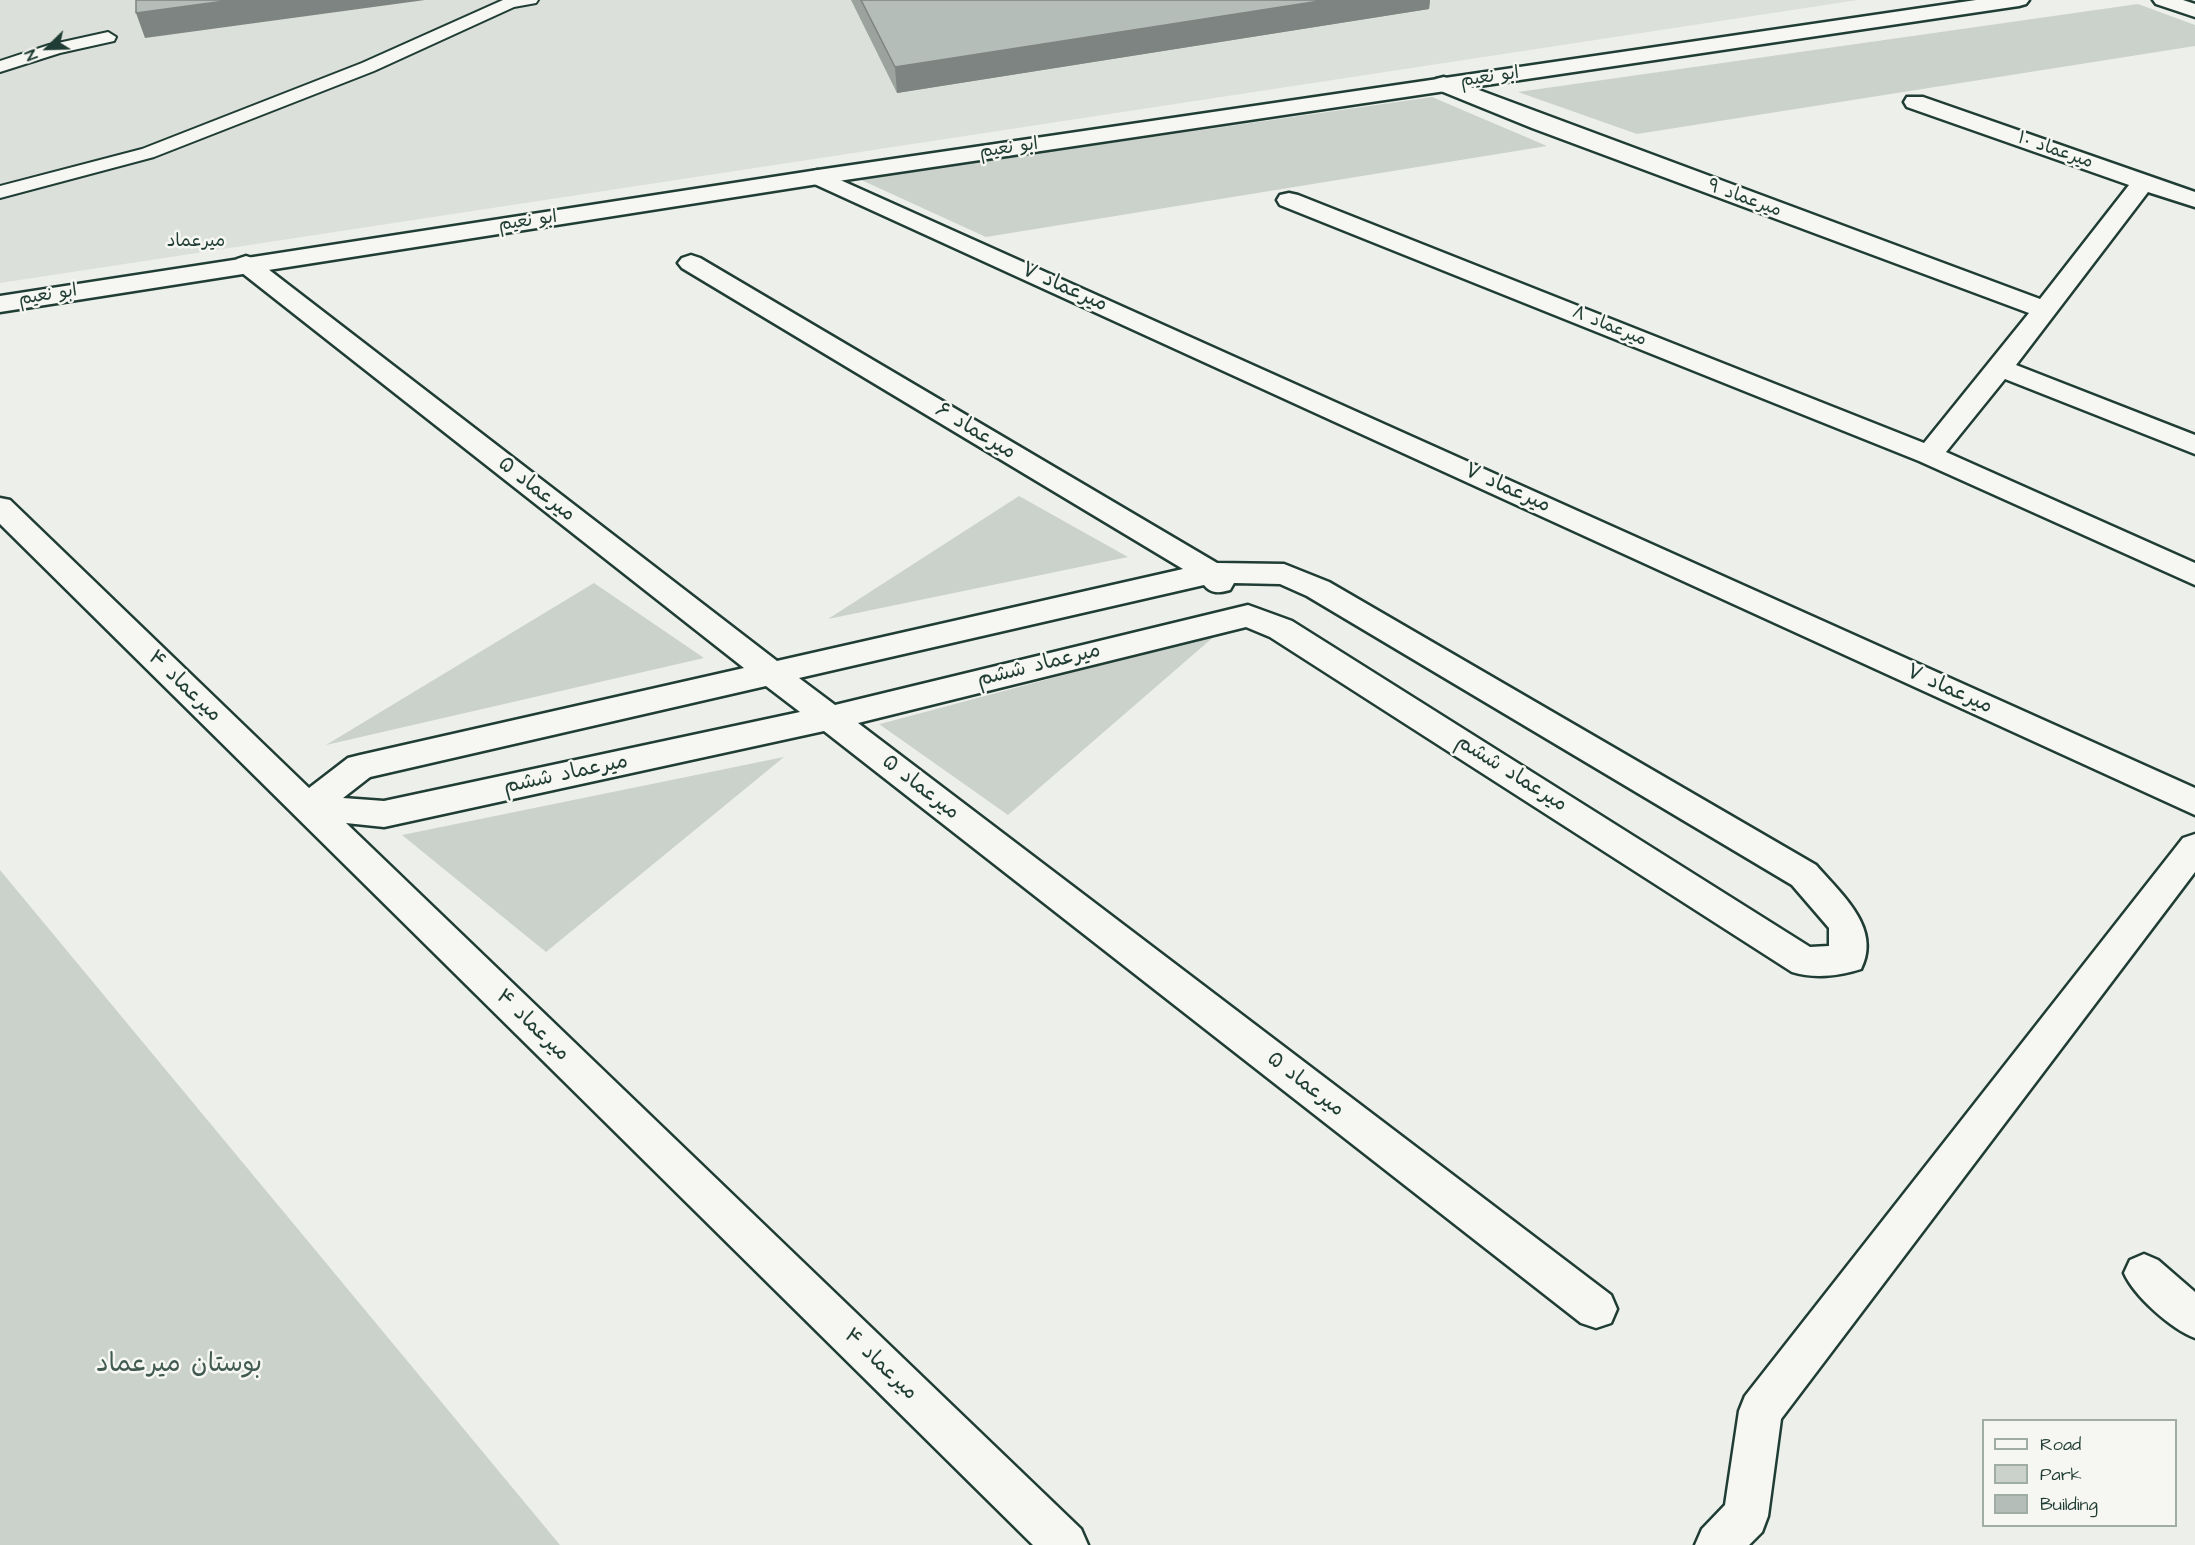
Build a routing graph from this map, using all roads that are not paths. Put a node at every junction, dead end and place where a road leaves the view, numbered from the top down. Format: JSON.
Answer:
{"nodes":[{"id":1,"x":530,"y":0,"type":"edge"},
{"id":2,"x":2019,"y":0,"type":"edge"},
{"id":3,"x":2163,"y":0,"type":"edge"},
{"id":4,"x":2195,"y":11,"type":"edge"},
{"id":5,"x":108,"y":38,"type":"dead end"},
{"id":6,"x":0,"y":67,"type":"edge"},
{"id":7,"x":1444,"y":84,"type":"junction"},
{"id":8,"x":1915,"y":102,"type":"dead end"},
{"id":9,"x":818,"y":177,"type":"junction"},
{"id":10,"x":2143,"y":182,"type":"junction"},
{"id":11,"x":0,"y":192,"type":"edge"},
{"id":12,"x":1289,"y":200,"type":"dead end"},
{"id":13,"x":2195,"y":200,"type":"edge"},
{"id":14,"x":691,"y":263,"type":"dead end"},
{"id":15,"x":246,"y":264,"type":"junction"},
{"id":16,"x":0,"y":304,"type":"edge"},
{"id":17,"x":2045,"y":310,"type":"junction"},
{"id":18,"x":2000,"y":368,"type":"junction"},
{"id":19,"x":2195,"y":445,"type":"edge"},
{"id":20,"x":1929,"y":455,"type":"junction"},
{"id":21,"x":0,"y":507,"type":"edge"},
{"id":22,"x":1211,"y":573,"type":"junction"},
{"id":23,"x":2195,"y":574,"type":"edge"},
{"id":24,"x":1248,"y":616,"type":"junction"},
{"id":25,"x":771,"y":673,"type":"junction"},
{"id":26,"x":829,"y":718,"type":"junction"},
{"id":27,"x":2195,"y":802,"type":"edge"},
{"id":28,"x":307,"y":807,"type":"junction"},
{"id":29,"x":2195,"y":847,"type":"edge"},
{"id":30,"x":2144,"y":1273,"type":"dead end"},
{"id":31,"x":1596,"y":1309,"type":"dead end"},
{"id":32,"x":2195,"y":1319,"type":"edge"},
{"id":33,"x":1065,"y":1545,"type":"edge"},
{"id":34,"x":1718,"y":1545,"type":"edge"}],
"edges":[{"from":1,"to":11,"type":"lane"},
{"from":2,"to":7,"type":"street","name":"ابو نعیم"},
{"from":3,"to":4,"type":"street"},
{"from":5,"to":6,"type":"lane"},
{"from":7,"to":9,"type":"street","name":"ابو نعیم"},
{"from":7,"to":17,"type":"street","name":"میرعماد ۹"},
{"from":8,"to":10,"type":"street","name":"میرعماد ۱۰"},
{"from":9,"to":15,"type":"street","name":"ابو نعیم"},
{"from":9,"to":27,"type":"street","name":"میرعماد ۷"},
{"from":10,"to":13,"type":"street","name":"میرعماد ۱۰"},
{"from":10,"to":17,"type":"street"},
{"from":12,"to":20,"type":"street","name":"میرعماد ۸"},
{"from":14,"to":22,"type":"street","name":"میرعماد ۶"},
{"from":15,"to":16,"type":"street","name":"ابو نعیم"},
{"from":15,"to":25,"type":"street","name":"میرعماد ۵"},
{"from":17,"to":18,"type":"street"},
{"from":18,"to":19,"type":"street"},
{"from":18,"to":20,"type":"street"},
{"from":20,"to":23,"type":"street","name":"میرعماد ۸"},
{"from":21,"to":28,"type":"street","name":"میرعماد ۴"},
{"from":22,"to":24,"type":"street","name":"میرعماد ۶"},
{"from":22,"to":24,"type":"street","name":"میرعماد ششم"},
{"from":22,"to":25,"type":"street","name":"میرعماد ششم"},
{"from":24,"to":26,"type":"street","name":"میرعماد ششم"},
{"from":25,"to":26,"type":"street","name":"میرعماد ۵"},
{"from":25,"to":28,"type":"street","name":"میرعماد ششم"},
{"from":26,"to":28,"type":"street","name":"میرعماد ششم"},
{"from":26,"to":31,"type":"street","name":"میرعماد ۵"},
{"from":28,"to":33,"type":"street","name":"میرعماد ۴"},
{"from":29,"to":34,"type":"street"},
{"from":30,"to":32,"type":"street"}]}
